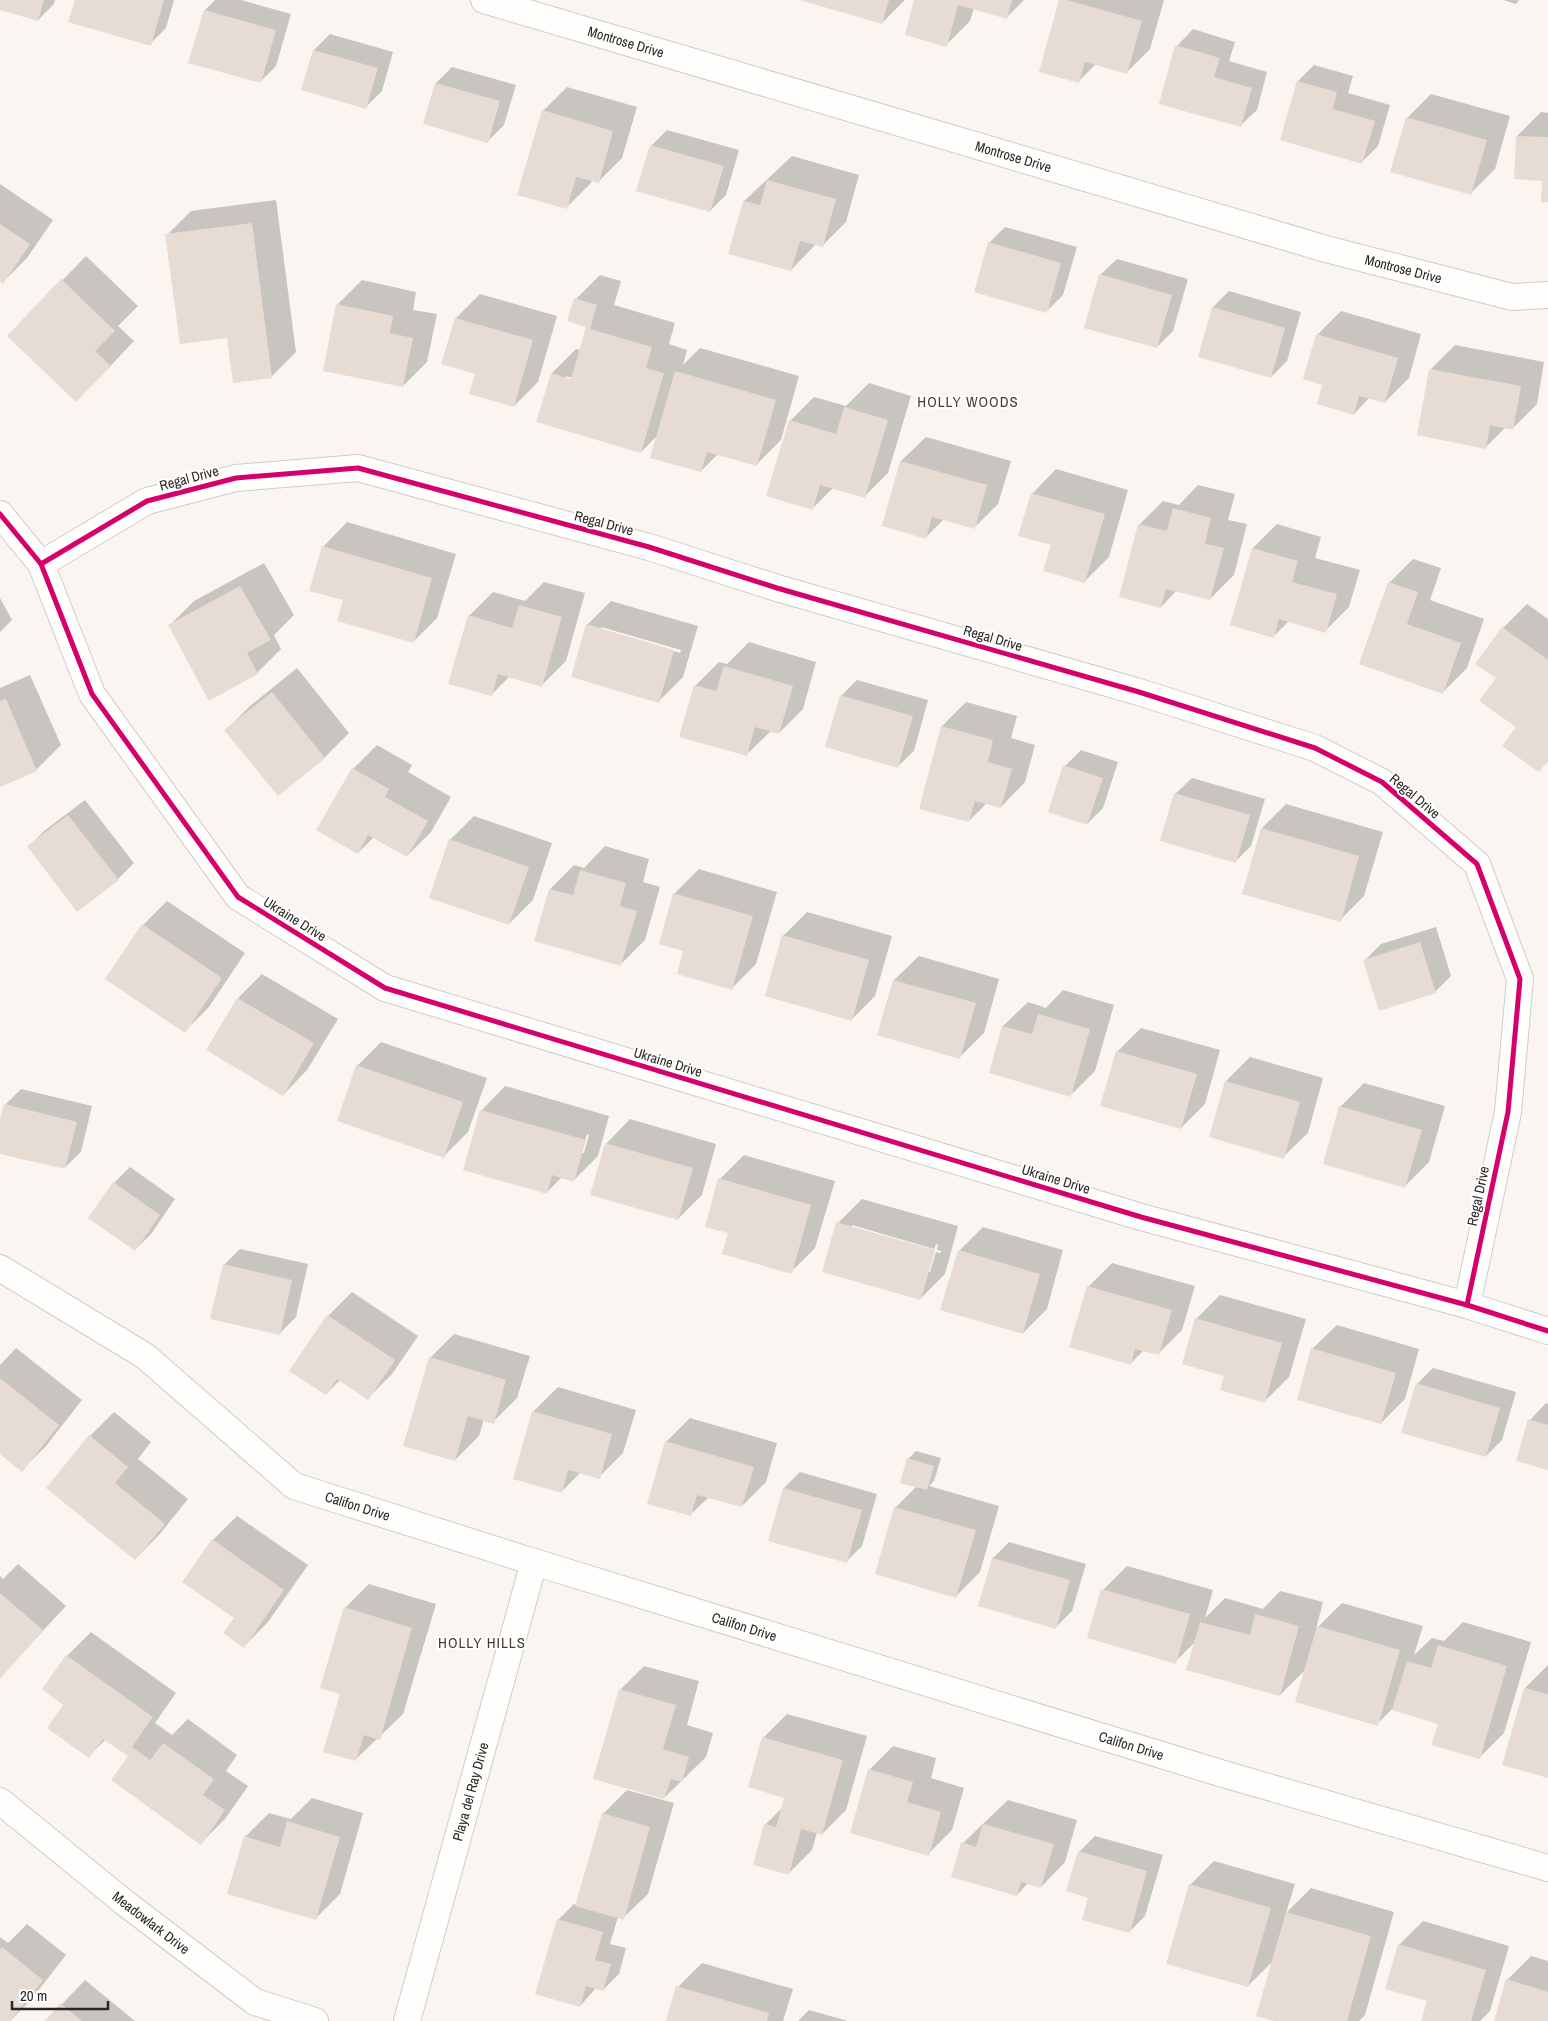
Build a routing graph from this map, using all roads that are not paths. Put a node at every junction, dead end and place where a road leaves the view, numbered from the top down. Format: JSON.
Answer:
{"nodes":[{"id":1,"x":484,"y":0,"type":"edge"},
{"id":2,"x":1548,"y":295,"type":"edge"},
{"id":3,"x":0,"y":514,"type":"edge"},
{"id":4,"x":41,"y":564,"type":"junction"},
{"id":5,"x":0,"y":1268,"type":"edge"},
{"id":6,"x":1467,"y":1305,"type":"junction"},
{"id":7,"x":1548,"y":1331,"type":"edge"},
{"id":8,"x":534,"y":1562,"type":"junction"},
{"id":9,"x":0,"y":1801,"type":"edge"},
{"id":10,"x":1548,"y":1868,"type":"edge"},
{"id":11,"x":314,"y":2021,"type":"edge"},
{"id":12,"x":407,"y":2021,"type":"edge"}],
"edges":[{"from":1,"to":2,"type":"street","name":"Montrose Drive"},
{"from":3,"to":4,"type":"street","name":"Ukraine Drive"},
{"from":4,"to":6,"type":"street","name":"Ukraine Drive"},
{"from":4,"to":6,"type":"street","name":"Regal Drive"},
{"from":5,"to":8,"type":"street","name":"Califon Drive"},
{"from":6,"to":7,"type":"street","name":"Ukraine Drive"},
{"from":8,"to":10,"type":"street","name":"Califon Drive"},
{"from":8,"to":12,"type":"street","name":"Playa del Ray Drive"},
{"from":9,"to":11,"type":"street","name":"Meadowlark Drive"}]}
